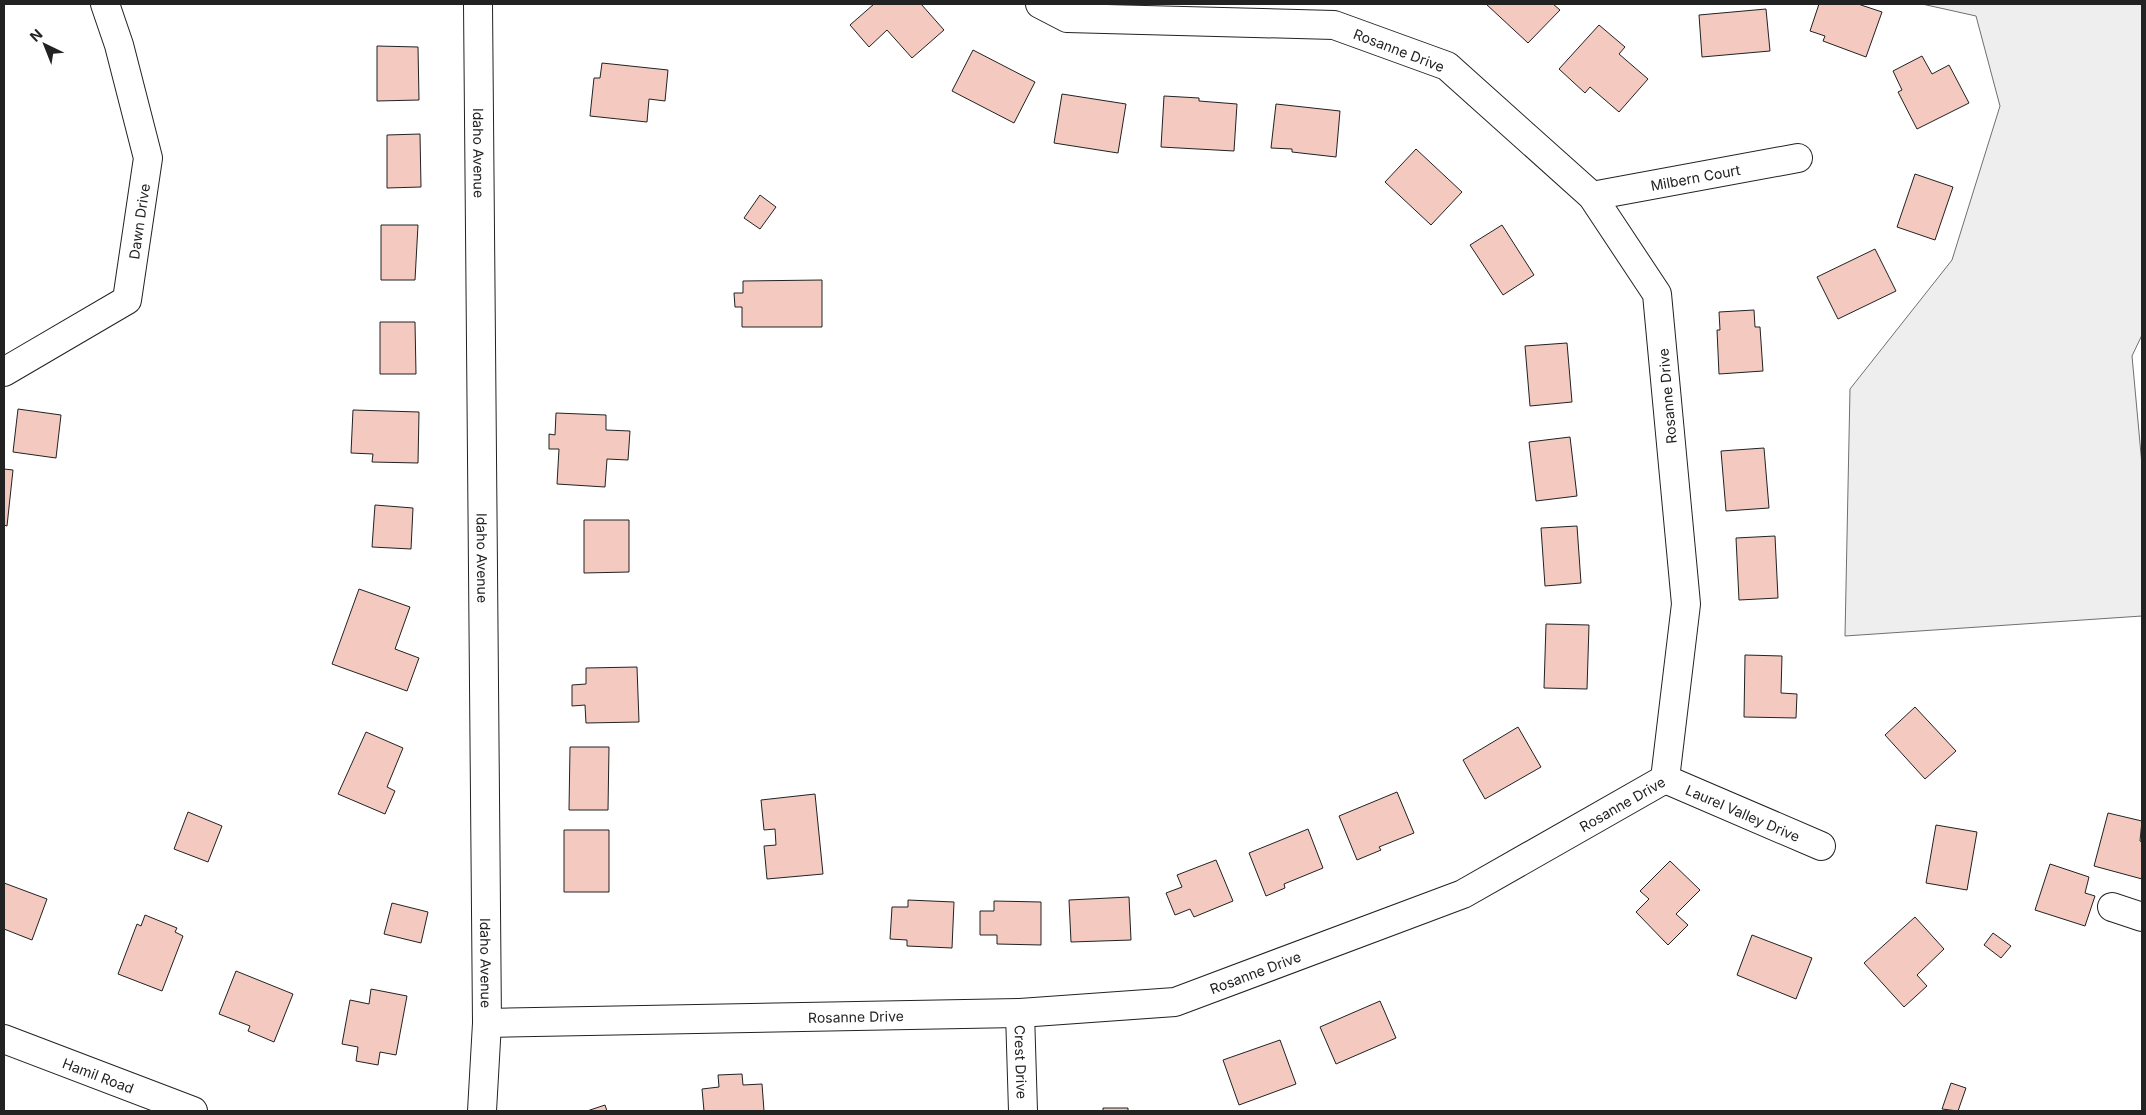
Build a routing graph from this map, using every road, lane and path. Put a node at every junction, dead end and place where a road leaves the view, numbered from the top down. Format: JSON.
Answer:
{"nodes":[{"id":1,"x":105,"y":4,"type":"edge"},
{"id":2,"x":478,"y":4,"type":"edge"},
{"id":3,"x":1040,"y":4,"type":"edge"},
{"id":4,"x":1798,"y":158,"type":"dead end"},
{"id":5,"x":1592,"y":196,"type":"junction"},
{"id":6,"x":4,"y":372,"type":"edge"},
{"id":7,"x":1665,"y":779,"type":"junction"},
{"id":8,"x":1821,"y":846,"type":"dead end"},
{"id":9,"x":2112,"y":907,"type":"dead end"},
{"id":10,"x":2142,"y":917,"type":"edge"},
{"id":11,"x":1020,"y":1013,"type":"junction"},
{"id":12,"x":487,"y":1023,"type":"junction"},
{"id":13,"x":4,"y":1039,"type":"edge"},
{"id":14,"x":190,"y":1111,"type":"edge"},
{"id":15,"x":482,"y":1111,"type":"edge"},
{"id":16,"x":1023,"y":1111,"type":"edge"}],
"edges":[{"from":1,"to":6,"type":"street","name":"Dawn Drive"},
{"from":2,"to":12,"type":"street","name":"Idaho Avenue"},
{"from":3,"to":5,"type":"street","name":"Rosanne Drive"},
{"from":4,"to":5,"type":"street","name":"Milbern Court"},
{"from":5,"to":7,"type":"street","name":"Rosanne Drive"},
{"from":7,"to":8,"type":"street","name":"Laurel Valley Drive"},
{"from":7,"to":11,"type":"street","name":"Rosanne Drive"},
{"from":9,"to":10,"type":"street"},
{"from":11,"to":12,"type":"street","name":"Rosanne Drive"},
{"from":11,"to":16,"type":"street","name":"Crest Drive"},
{"from":12,"to":15,"type":"street","name":"Idaho Avenue"},
{"from":13,"to":14,"type":"street","name":"Hamil Road"}]}
